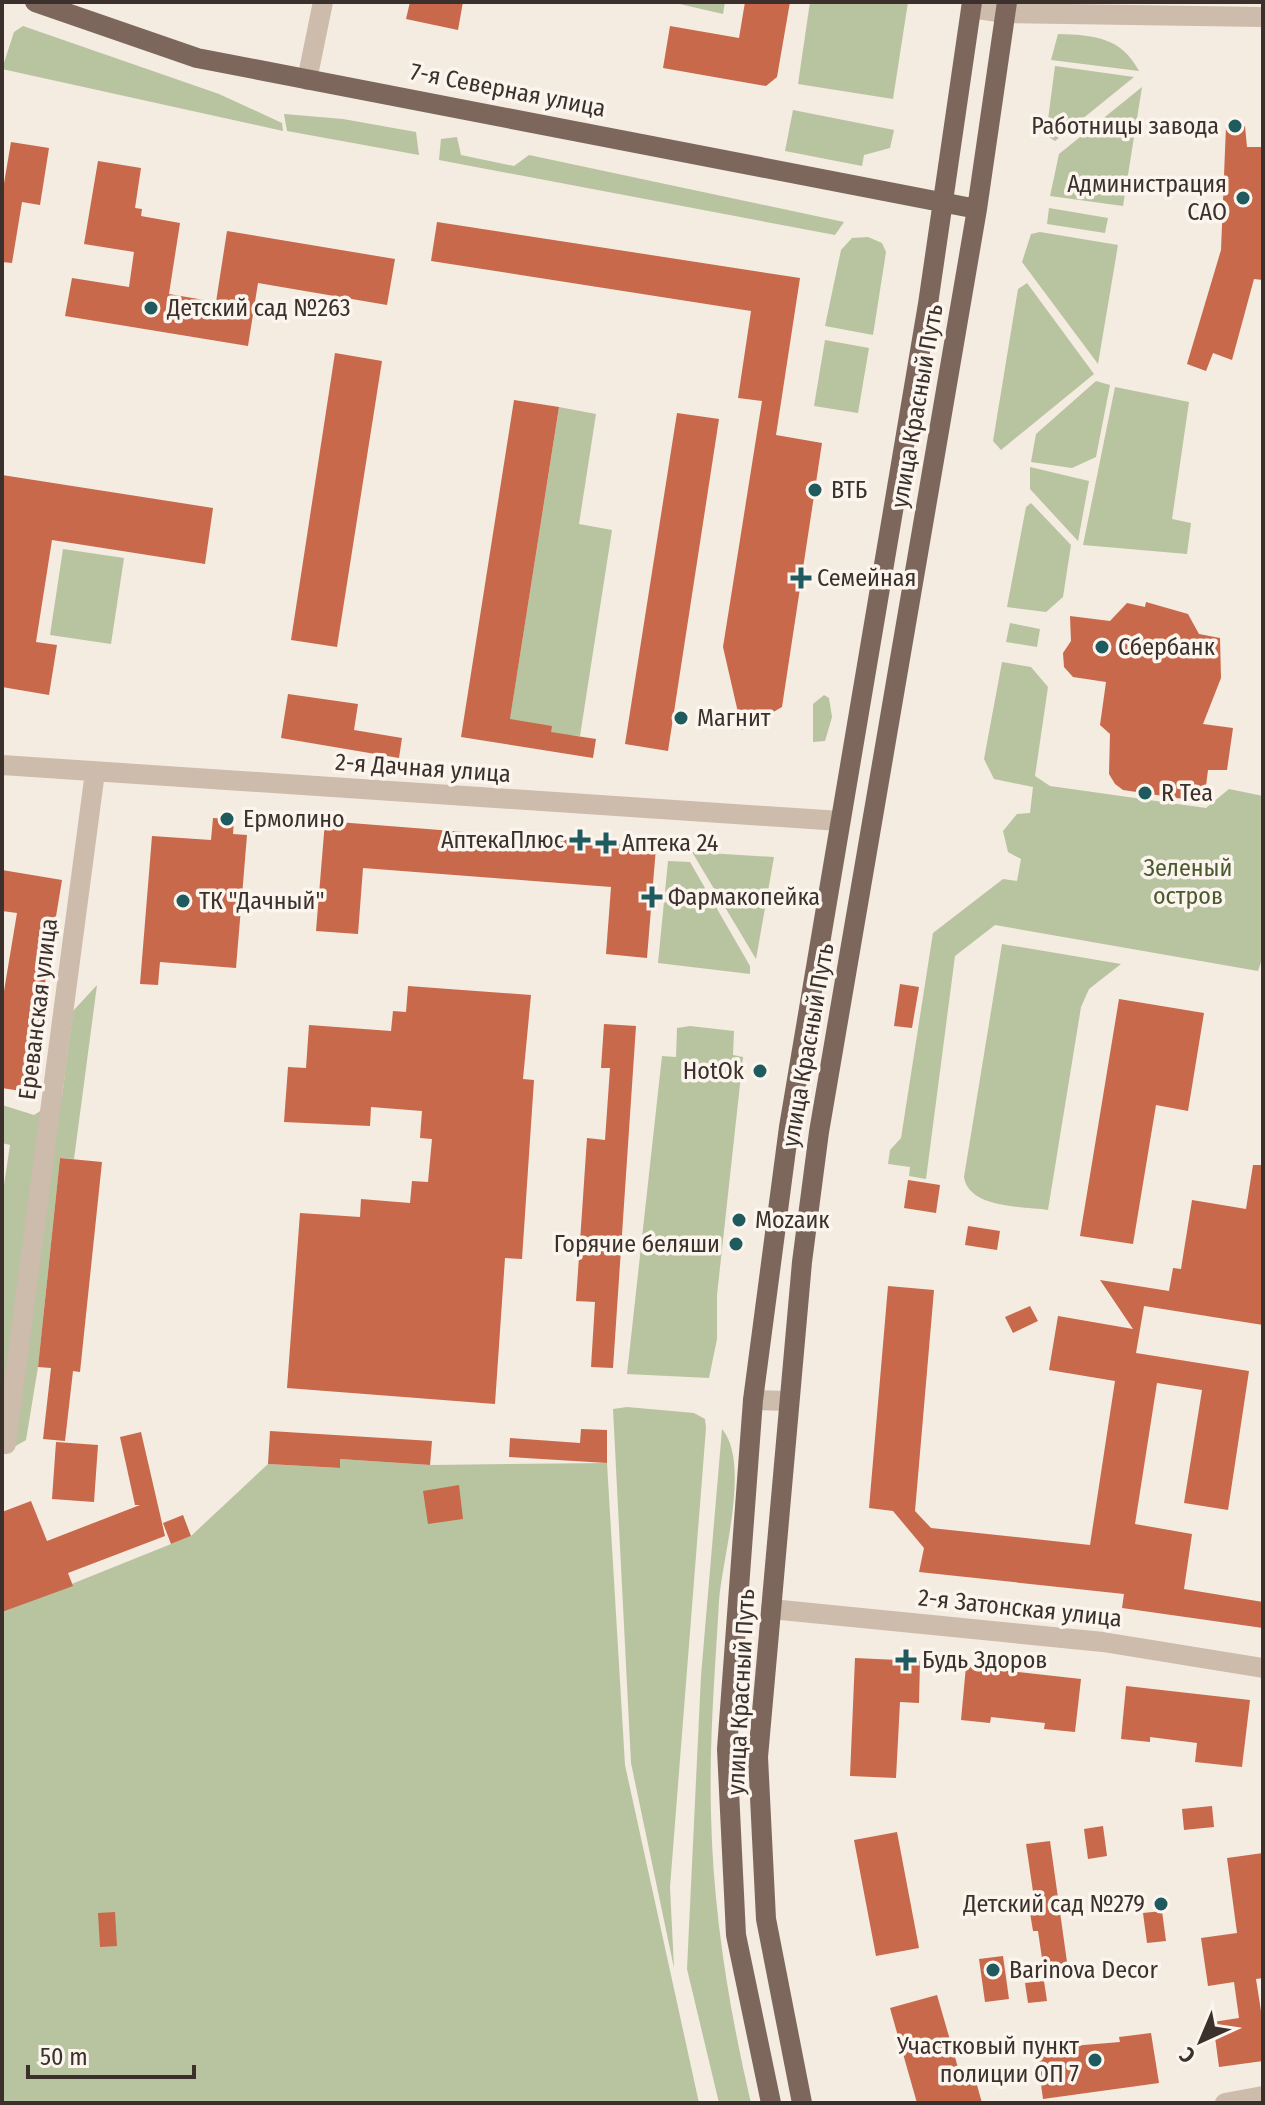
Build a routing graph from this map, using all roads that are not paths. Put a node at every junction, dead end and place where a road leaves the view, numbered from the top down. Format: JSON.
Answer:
{"nodes":[{"id":1,"x":35,"y":2,"type":"edge"},
{"id":2,"x":323,"y":2,"type":"edge"},
{"id":3,"x":972,"y":5,"type":"edge"},
{"id":4,"x":1006,"y":7,"type":"edge"},
{"id":5,"x":1263,"y":17,"type":"edge"},
{"id":6,"x":307,"y":80,"type":"junction"},
{"id":7,"x":943,"y":203,"type":"junction"},
{"id":8,"x":977,"y":209,"type":"junction"},
{"id":9,"x":2,"y":765,"type":"edge"},
{"id":10,"x":95,"y":772,"type":"junction"},
{"id":11,"x":840,"y":821,"type":"junction"},
{"id":12,"x":753,"y":1400,"type":"junction"},
{"id":13,"x":789,"y":1401,"type":"junction"},
{"id":14,"x":6,"y":1444,"type":"dead end"},
{"id":15,"x":771,"y":1609,"type":"junction"},
{"id":16,"x":1263,"y":1668,"type":"edge"},
{"id":17,"x":1263,"y":2096,"type":"edge"},
{"id":18,"x":771,"y":2103,"type":"edge"},
{"id":19,"x":802,"y":2103,"type":"edge"},
{"id":20,"x":1225,"y":2103,"type":"edge"}],
"edges":[{"from":1,"to":6,"type":"main road","name":"7-я Северная улица"},
{"from":2,"to":6,"type":"street"},
{"from":3,"to":4,"type":"street"},
{"from":3,"to":7,"type":"main road","name":"улица Красный Путь"},
{"from":4,"to":5,"type":"street"},
{"from":4,"to":8,"type":"main road","name":"улица Красный Путь"},
{"from":6,"to":7,"type":"main road","name":"7-я Северная улица"},
{"from":7,"to":8,"type":"main road","name":"7-я Северная улица"},
{"from":7,"to":11,"type":"main road","name":"улица Красный Путь"},
{"from":8,"to":13,"type":"main road","name":"улица Красный Путь"},
{"from":9,"to":10,"type":"street","name":"2-я Дачная улица"},
{"from":10,"to":11,"type":"street","name":"2-я Дачная улица"},
{"from":10,"to":14,"type":"street","name":"Ереванская улица"},
{"from":11,"to":12,"type":"main road","name":"улица Красный Путь"},
{"from":12,"to":13,"type":"street"},
{"from":12,"to":18,"type":"main road","name":"улица Красный Путь"},
{"from":13,"to":15,"type":"main road","name":"улица Красный Путь"},
{"from":15,"to":16,"type":"street","name":"2-я Затонская улица"},
{"from":15,"to":19,"type":"main road","name":"улица Красный Путь"},
{"from":17,"to":20,"type":"street"}]}
